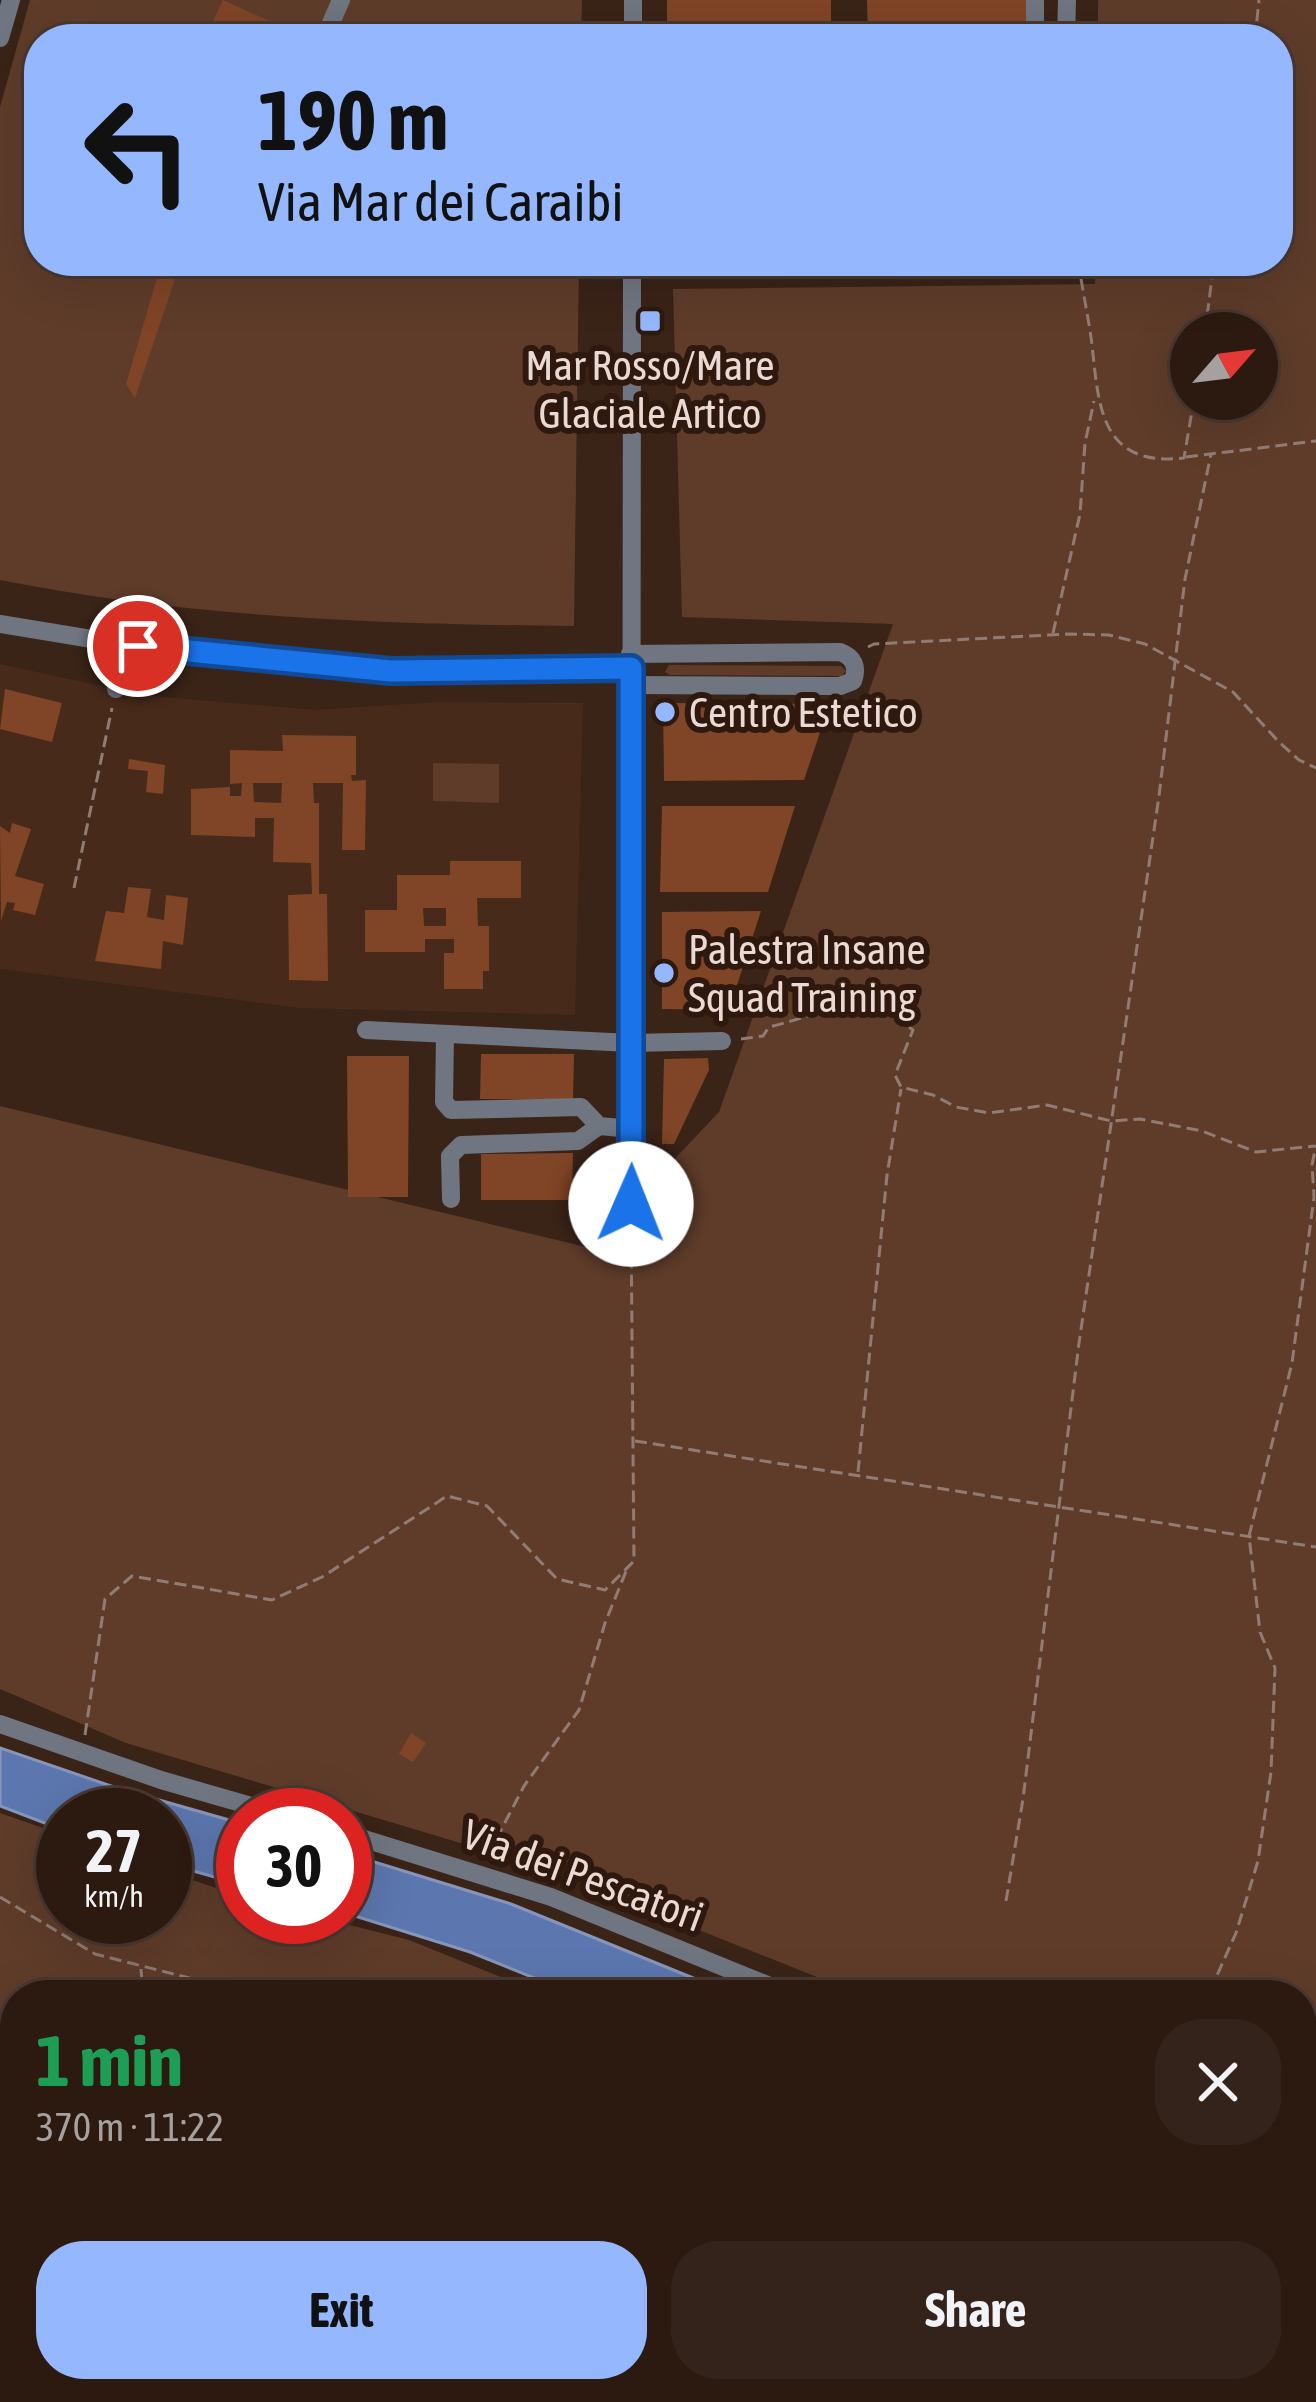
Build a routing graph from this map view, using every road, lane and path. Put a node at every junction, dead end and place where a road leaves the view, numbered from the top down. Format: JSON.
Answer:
{"nodes":[{"id":1,"x":11,"y":0,"type":"edge"},
{"id":2,"x":0,"y":38,"type":"edge"},
{"id":3,"x":632,"y":276,"type":"edge"},
{"id":4,"x":1080,"y":276,"type":"edge"},
{"id":5,"x":1212,"y":276,"type":"edge"},
{"id":6,"x":1208,"y":312,"type":"edge"},
{"id":7,"x":1095,"y":398,"type":"junction"},
{"id":8,"x":1190,"y":420,"type":"edge"},
{"id":9,"x":1316,"y":441,"type":"edge"},
{"id":10,"x":1211,"y":454,"type":"junction"},
{"id":11,"x":1184,"y":458,"type":"junction"},
{"id":12,"x":0,"y":624,"type":"edge"},
{"id":13,"x":1052,"y":635,"type":"junction"},
{"id":14,"x":122,"y":644,"type":"junction"},
{"id":15,"x":851,"y":658,"type":"junction"},
{"id":16,"x":1174,"y":660,"type":"junction"},
{"id":17,"x":631,"y":669,"type":"junction"},
{"id":18,"x":116,"y":688,"type":"joint"},
{"id":19,"x":1316,"y":768,"type":"edge"},
{"id":20,"x":74,"y":888,"type":"dead end"},
{"id":21,"x":366,"y":1030,"type":"dead end"},
{"id":22,"x":445,"y":1034,"type":"junction"},
{"id":23,"x":722,"y":1041,"type":"joint"},
{"id":24,"x":631,"y":1043,"type":"junction"},
{"id":25,"x":901,"y":1087,"type":"junction"},
{"id":26,"x":1111,"y":1121,"type":"junction"},
{"id":27,"x":599,"y":1126,"type":"junction"},
{"id":28,"x":632,"y":1129,"type":"junction"},
{"id":29,"x":1316,"y":1146,"type":"edge"},
{"id":30,"x":451,"y":1199,"type":"dead end"},
{"id":31,"x":631,"y":1204,"type":"joint"},
{"id":32,"x":633,"y":1440,"type":"junction"},
{"id":33,"x":858,"y":1475,"type":"junction"},
{"id":34,"x":1059,"y":1509,"type":"junction"},
{"id":35,"x":1249,"y":1536,"type":"junction"},
{"id":36,"x":1316,"y":1547,"type":"edge"},
{"id":37,"x":632,"y":1558,"type":"dead end"},
{"id":38,"x":629,"y":1566,"type":"junction"},
{"id":39,"x":0,"y":1724,"type":"edge"},
{"id":40,"x":82,"y":1754,"type":"junction"},
{"id":41,"x":216,"y":1795,"type":"edge"},
{"id":42,"x":372,"y":1841,"type":"edge"},
{"id":43,"x":478,"y":1872,"type":"junction"},
{"id":44,"x":0,"y":1897,"type":"edge"},
{"id":45,"x":1006,"y":1901,"type":"dead end"},
{"id":46,"x":141,"y":1967,"type":"junction"},
{"id":47,"x":142,"y":1980,"type":"edge"},
{"id":48,"x":194,"y":1980,"type":"edge"},
{"id":49,"x":755,"y":1980,"type":"edge"},
{"id":50,"x":1215,"y":1980,"type":"edge"}],
"edges":[{"from":1,"to":2,"type":"street"},
{"from":3,"to":17,"type":"street"},
{"from":4,"to":7,"type":"path"},
{"from":5,"to":6,"type":"path"},
{"from":7,"to":11,"type":"path"},
{"from":7,"to":13,"type":"path"},
{"from":8,"to":11,"type":"path"},
{"from":9,"to":10,"type":"path"},
{"from":10,"to":11,"type":"path"},
{"from":10,"to":16,"type":"path"},
{"from":12,"to":14,"type":"street"},
{"from":13,"to":15,"type":"path"},
{"from":13,"to":16,"type":"path"},
{"from":14,"to":17,"type":"street"},
{"from":14,"to":18,"type":"street"},
{"from":15,"to":17,"type":"street"},
{"from":15,"to":17,"type":"street"},
{"from":16,"to":19,"type":"path"},
{"from":16,"to":26,"type":"path"},
{"from":17,"to":24,"type":"street"},
{"from":18,"to":20,"type":"path"},
{"from":21,"to":22,"type":"street"},
{"from":22,"to":24,"type":"street"},
{"from":22,"to":27,"type":"street"},
{"from":23,"to":24,"type":"street"},
{"from":23,"to":25,"type":"path"},
{"from":24,"to":28,"type":"street"},
{"from":25,"to":26,"type":"path"},
{"from":25,"to":33,"type":"path"},
{"from":26,"to":29,"type":"path"},
{"from":26,"to":34,"type":"path"},
{"from":27,"to":28,"type":"street"},
{"from":27,"to":30,"type":"street"},
{"from":28,"to":31,"type":"street"},
{"from":29,"to":35,"type":"path"},
{"from":31,"to":32,"type":"path"},
{"from":32,"to":33,"type":"path"},
{"from":32,"to":38,"type":"path"},
{"from":33,"to":34,"type":"path"},
{"from":34,"to":35,"type":"path"},
{"from":34,"to":45,"type":"path"},
{"from":35,"to":36,"type":"path"},
{"from":35,"to":50,"type":"path"},
{"from":37,"to":38,"type":"path"},
{"from":38,"to":40,"type":"path"},
{"from":38,"to":43,"type":"path"},
{"from":39,"to":40,"type":"street"},
{"from":40,"to":41,"type":"street"},
{"from":42,"to":43,"type":"street","name":"Via dei Pescatori"},
{"from":43,"to":49,"type":"street","name":"Via dei Pescatori"},
{"from":44,"to":46,"type":"path"},
{"from":46,"to":47,"type":"path"},
{"from":46,"to":48,"type":"path"}]}
